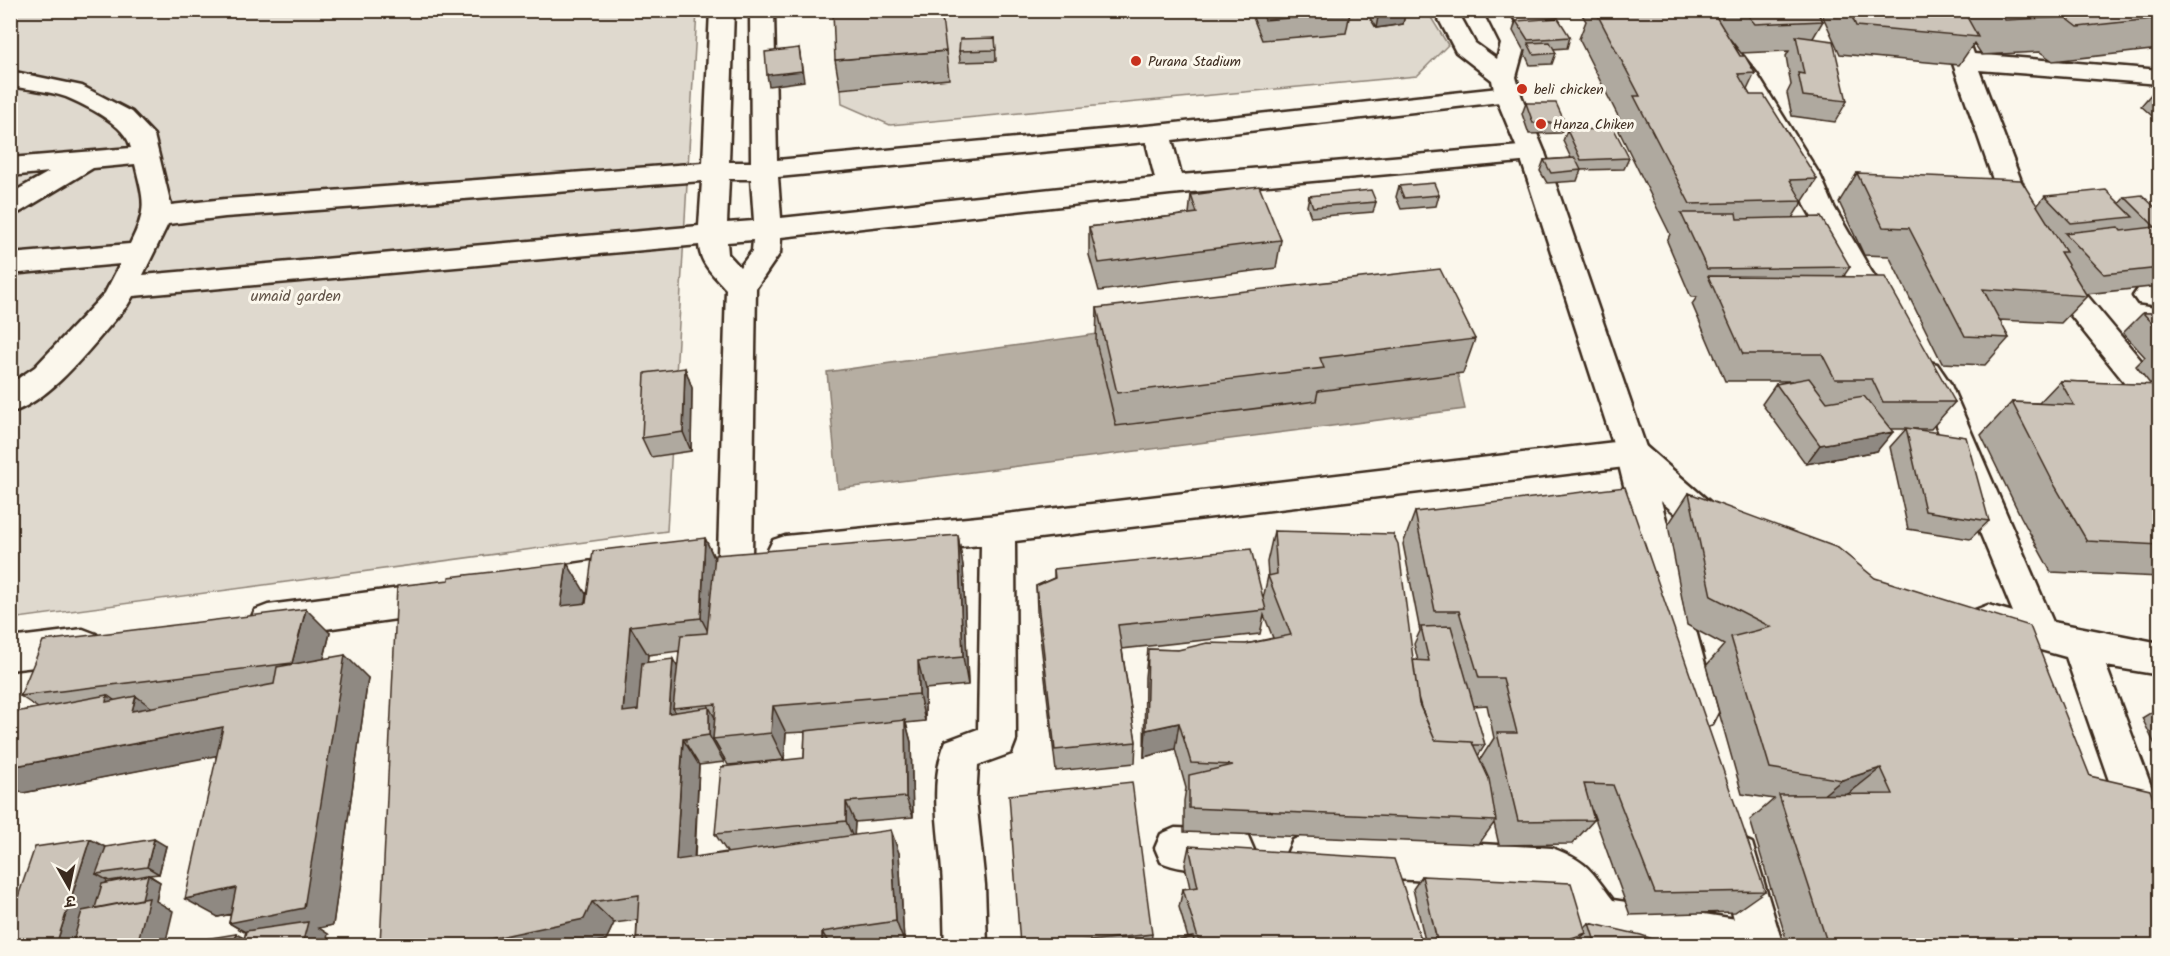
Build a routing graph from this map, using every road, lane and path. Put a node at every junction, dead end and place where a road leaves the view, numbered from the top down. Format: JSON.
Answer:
{"nodes":[{"id":1,"x":722,"y":10,"type":"edge"},
{"id":2,"x":762,"y":10,"type":"edge"},
{"id":3,"x":1445,"y":10,"type":"edge"},
{"id":4,"x":1495,"y":10,"type":"edge"},
{"id":5,"x":1693,"y":10,"type":"edge"},
{"id":6,"x":1942,"y":10,"type":"edge"},
{"id":7,"x":1964,"y":61,"type":"junction"},
{"id":8,"x":2160,"y":77,"type":"edge"},
{"id":9,"x":10,"y":78,"type":"edge"},
{"id":10,"x":1506,"y":86,"type":"junction"},
{"id":11,"x":1157,"y":133,"type":"junction"},
{"id":12,"x":1532,"y":153,"type":"junction"},
{"id":13,"x":146,"y":155,"type":"junction"},
{"id":14,"x":90,"y":160,"type":"junction"},
{"id":15,"x":10,"y":167,"type":"edge"},
{"id":16,"x":764,"y":170,"type":"junction"},
{"id":17,"x":715,"y":171,"type":"junction"},
{"id":18,"x":1170,"y":185,"type":"junction"},
{"id":19,"x":10,"y":206,"type":"edge"},
{"id":20,"x":156,"y":216,"type":"junction"},
{"id":21,"x":768,"y":229,"type":"junction"},
{"id":22,"x":713,"y":234,"type":"junction"},
{"id":23,"x":140,"y":253,"type":"junction"},
{"id":24,"x":10,"y":264,"type":"edge"},
{"id":25,"x":123,"y":287,"type":"junction"},
{"id":26,"x":741,"y":287,"type":"junction"},
{"id":27,"x":46,"y":375,"type":"junction"},
{"id":28,"x":10,"y":380,"type":"edge"},
{"id":29,"x":10,"y":401,"type":"edge"},
{"id":30,"x":2160,"y":405,"type":"edge"},
{"id":31,"x":1632,"y":453,"type":"junction"},
{"id":32,"x":998,"y":529,"type":"junction"},
{"id":33,"x":1754,"y":535,"type":"edge"},
{"id":34,"x":735,"y":555,"type":"junction"},
{"id":35,"x":700,"y":560,"type":"edge"},
{"id":36,"x":664,"y":565,"type":"edge"},
{"id":37,"x":1960,"y":614,"type":"edge"},
{"id":38,"x":242,"y":625,"type":"edge"},
{"id":39,"x":2040,"y":634,"type":"junction"},
{"id":40,"x":115,"y":641,"type":"edge"},
{"id":41,"x":2080,"y":645,"type":"junction"},
{"id":42,"x":10,"y":654,"type":"edge"},
{"id":43,"x":2160,"y":658,"type":"edge"},
{"id":44,"x":1706,"y":736,"type":"edge"},
{"id":45,"x":1731,"y":828,"type":"edge"},
{"id":46,"x":1175,"y":848,"type":"dead end"},
{"id":47,"x":2160,"y":867,"type":"edge"},
{"id":48,"x":966,"y":945,"type":"edge"},
{"id":49,"x":1762,"y":945,"type":"edge"}],
"edges":[{"from":1,"to":17,"type":"street"},
{"from":2,"to":16,"type":"street"},
{"from":3,"to":10,"type":"street"},
{"from":4,"to":10,"type":"street"},
{"from":5,"to":39,"type":"street"},
{"from":6,"to":7,"type":"street"},
{"from":7,"to":8,"type":"street"},
{"from":7,"to":30,"type":"street"},
{"from":9,"to":13,"type":"street"},
{"from":10,"to":11,"type":"street"},
{"from":10,"to":12,"type":"street"},
{"from":11,"to":16,"type":"street"},
{"from":11,"to":18,"type":"street"},
{"from":12,"to":18,"type":"street"},
{"from":12,"to":31,"type":"street"},
{"from":13,"to":14,"type":"street"},
{"from":13,"to":20,"type":"street"},
{"from":14,"to":15,"type":"street"},
{"from":14,"to":19,"type":"street"},
{"from":16,"to":17,"type":"street"},
{"from":16,"to":21,"type":"street"},
{"from":17,"to":20,"type":"street"},
{"from":17,"to":22,"type":"street"},
{"from":18,"to":21,"type":"street"},
{"from":20,"to":23,"type":"street"},
{"from":21,"to":22,"type":"street"},
{"from":21,"to":26,"type":"street"},
{"from":22,"to":25,"type":"street"},
{"from":22,"to":26,"type":"street"},
{"from":23,"to":24,"type":"street"},
{"from":23,"to":25,"type":"street"},
{"from":25,"to":27,"type":"street"},
{"from":26,"to":34,"type":"street"},
{"from":27,"to":28,"type":"street"},
{"from":27,"to":29,"type":"street"},
{"from":31,"to":32,"type":"street"},
{"from":31,"to":33,"type":"street"},
{"from":31,"to":44,"type":"street"},
{"from":32,"to":34,"type":"street"},
{"from":32,"to":48,"type":"street"},
{"from":34,"to":35,"type":"street"},
{"from":36,"to":38,"type":"street"},
{"from":37,"to":39,"type":"street"},
{"from":39,"to":41,"type":"street"},
{"from":40,"to":42,"type":"street"},
{"from":41,"to":43,"type":"street"},
{"from":41,"to":47,"type":"street"},
{"from":45,"to":49,"type":"street"},
{"from":46,"to":49,"type":"street"}]}
